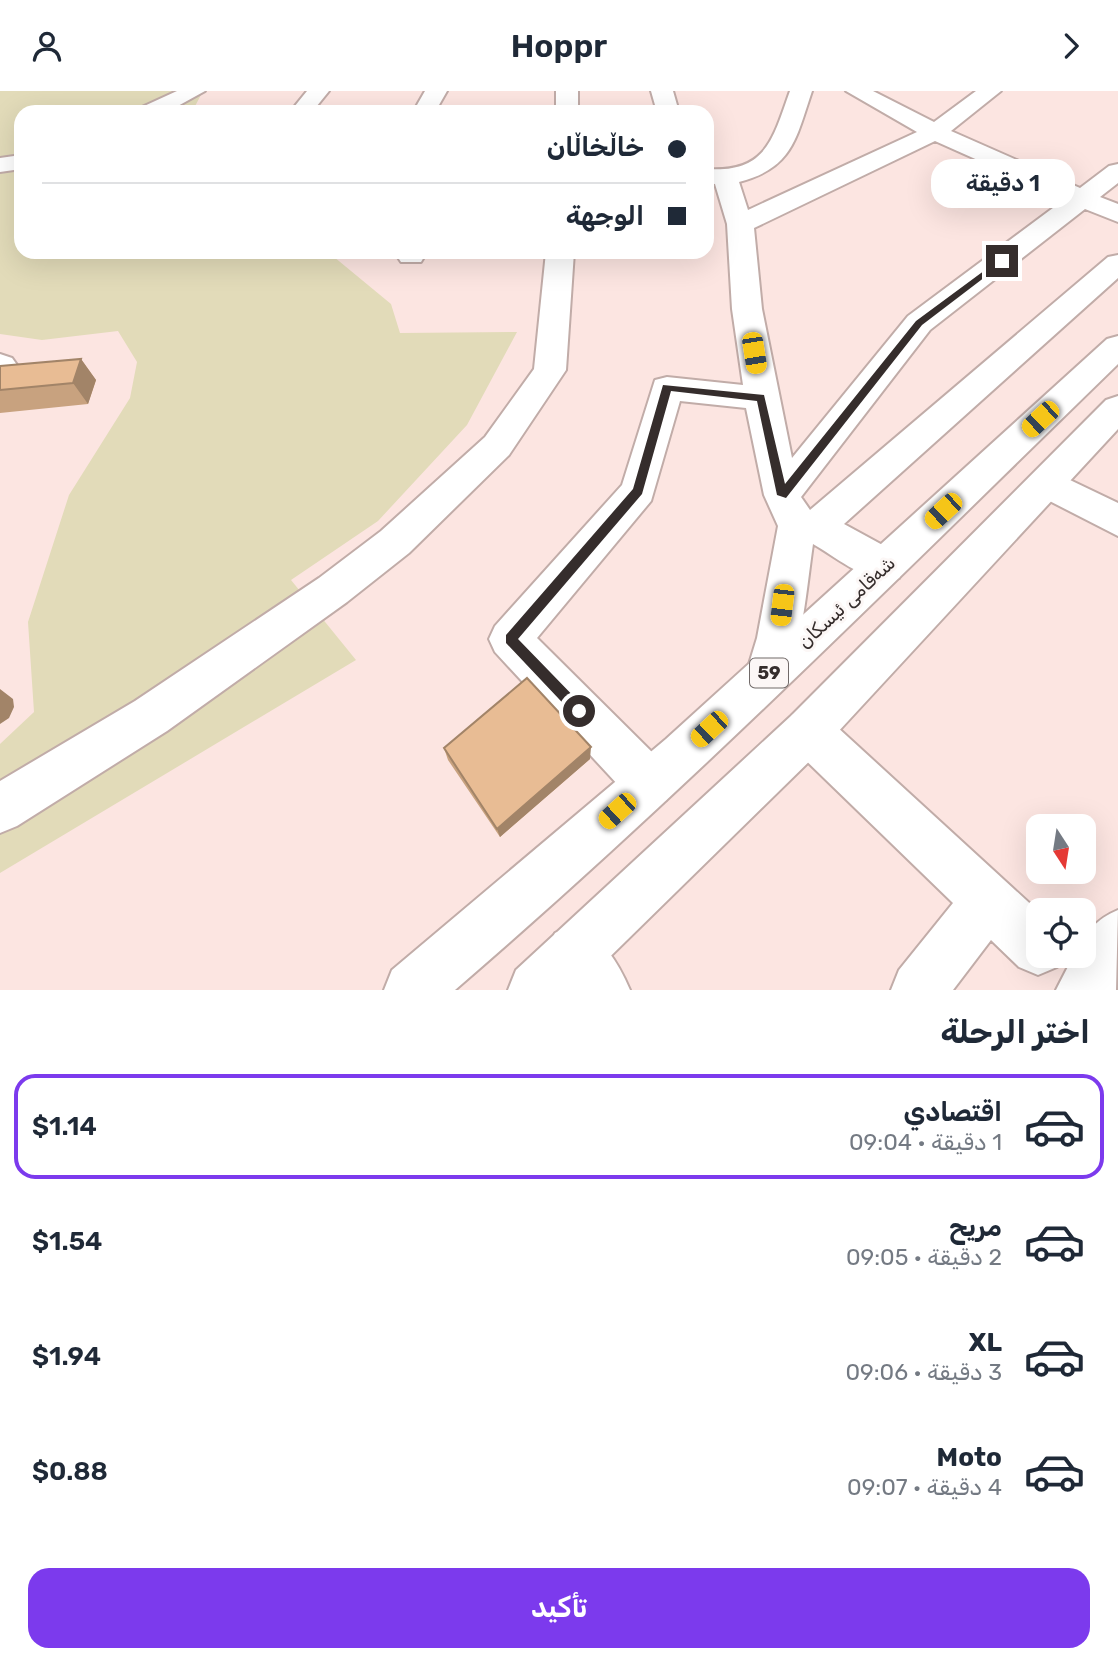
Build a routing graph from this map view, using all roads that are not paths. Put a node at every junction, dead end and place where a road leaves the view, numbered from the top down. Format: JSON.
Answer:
{"nodes":[{"id":1,"x":194,"y":91,"type":"edge"},
{"id":2,"x":318,"y":91,"type":"edge"},
{"id":3,"x":801,"y":91,"type":"edge"},
{"id":4,"x":857,"y":91,"type":"edge"},
{"id":5,"x":990,"y":91,"type":"edge"},
{"id":6,"x":165,"y":105,"type":"edge"},
{"id":7,"x":307,"y":105,"type":"edge"},
{"id":8,"x":935,"y":132,"type":"junction"},
{"id":9,"x":1118,"y":171,"type":"edge"},
{"id":10,"x":716,"y":177,"type":"edge"},
{"id":11,"x":1086,"y":198,"type":"junction"},
{"id":12,"x":1118,"y":214,"type":"edge"},
{"id":13,"x":740,"y":224,"type":"junction"},
{"id":14,"x":559,"y":259,"type":"edge"},
{"id":15,"x":1118,"y":263,"type":"edge"},
{"id":16,"x":1118,"y":346,"type":"edge"},
{"id":17,"x":761,"y":398,"type":"junction"},
{"id":18,"x":1118,"y":408,"type":"edge"},
{"id":19,"x":1047,"y":483,"type":"junction"},
{"id":20,"x":799,"y":514,"type":"junction"},
{"id":21,"x":1118,"y":521,"type":"edge"},
{"id":22,"x":885,"y":566,"type":"junction"},
{"id":23,"x":768,"y":674,"type":"junction"},
{"id":24,"x":808,"y":731,"type":"junction"},
{"id":25,"x":649,"y":783,"type":"junction"},
{"id":26,"x":0,"y":809,"type":"edge"},
{"id":27,"x":987,"y":902,"type":"junction"},
{"id":28,"x":1026,"y":937,"type":"edge"},
{"id":29,"x":1118,"y":937,"type":"edge"},
{"id":30,"x":588,"y":971,"type":"edge"},
{"id":31,"x":1071,"y":978,"type":"edge"},
{"id":32,"x":412,"y":990,"type":"edge"},
{"id":33,"x":536,"y":990,"type":"edge"},
{"id":34,"x":919,"y":990,"type":"edge"}],
"edges":[{"from":1,"to":6,"type":"street"},
{"from":2,"to":7,"type":"street"},
{"from":3,"to":10,"type":"street"},
{"from":4,"to":8,"type":"street"},
{"from":5,"to":8,"type":"street"},
{"from":8,"to":11,"type":"street"},
{"from":8,"to":13,"type":"street"},
{"from":9,"to":11,"type":"street"},
{"from":10,"to":13,"type":"street"},
{"from":11,"to":12,"type":"street"},
{"from":11,"to":20,"type":"street"},
{"from":13,"to":17,"type":"street"},
{"from":14,"to":26,"type":"street"},
{"from":15,"to":20,"type":"street"},
{"from":16,"to":22,"type":"street","name":"شەقامی ئیسکان","number":"59"},
{"from":17,"to":20,"type":"street"},
{"from":17,"to":25,"type":"street"},
{"from":18,"to":19,"type":"street"},
{"from":19,"to":21,"type":"street"},
{"from":19,"to":24,"type":"street"},
{"from":20,"to":22,"type":"street"},
{"from":20,"to":23,"type":"street"},
{"from":22,"to":23,"type":"street","name":"شەقامی ئیسکان","number":"59"},
{"from":23,"to":25,"type":"street","name":"شەقامی ئیسکان","number":"59"},
{"from":24,"to":27,"type":"street"},
{"from":24,"to":30,"type":"street"},
{"from":25,"to":32,"type":"street","name":"شەقامی ئیسکان","number":"59"},
{"from":27,"to":28,"type":"street"},
{"from":27,"to":34,"type":"street"},
{"from":29,"to":31,"type":"street"},
{"from":30,"to":33,"type":"street"}]}
